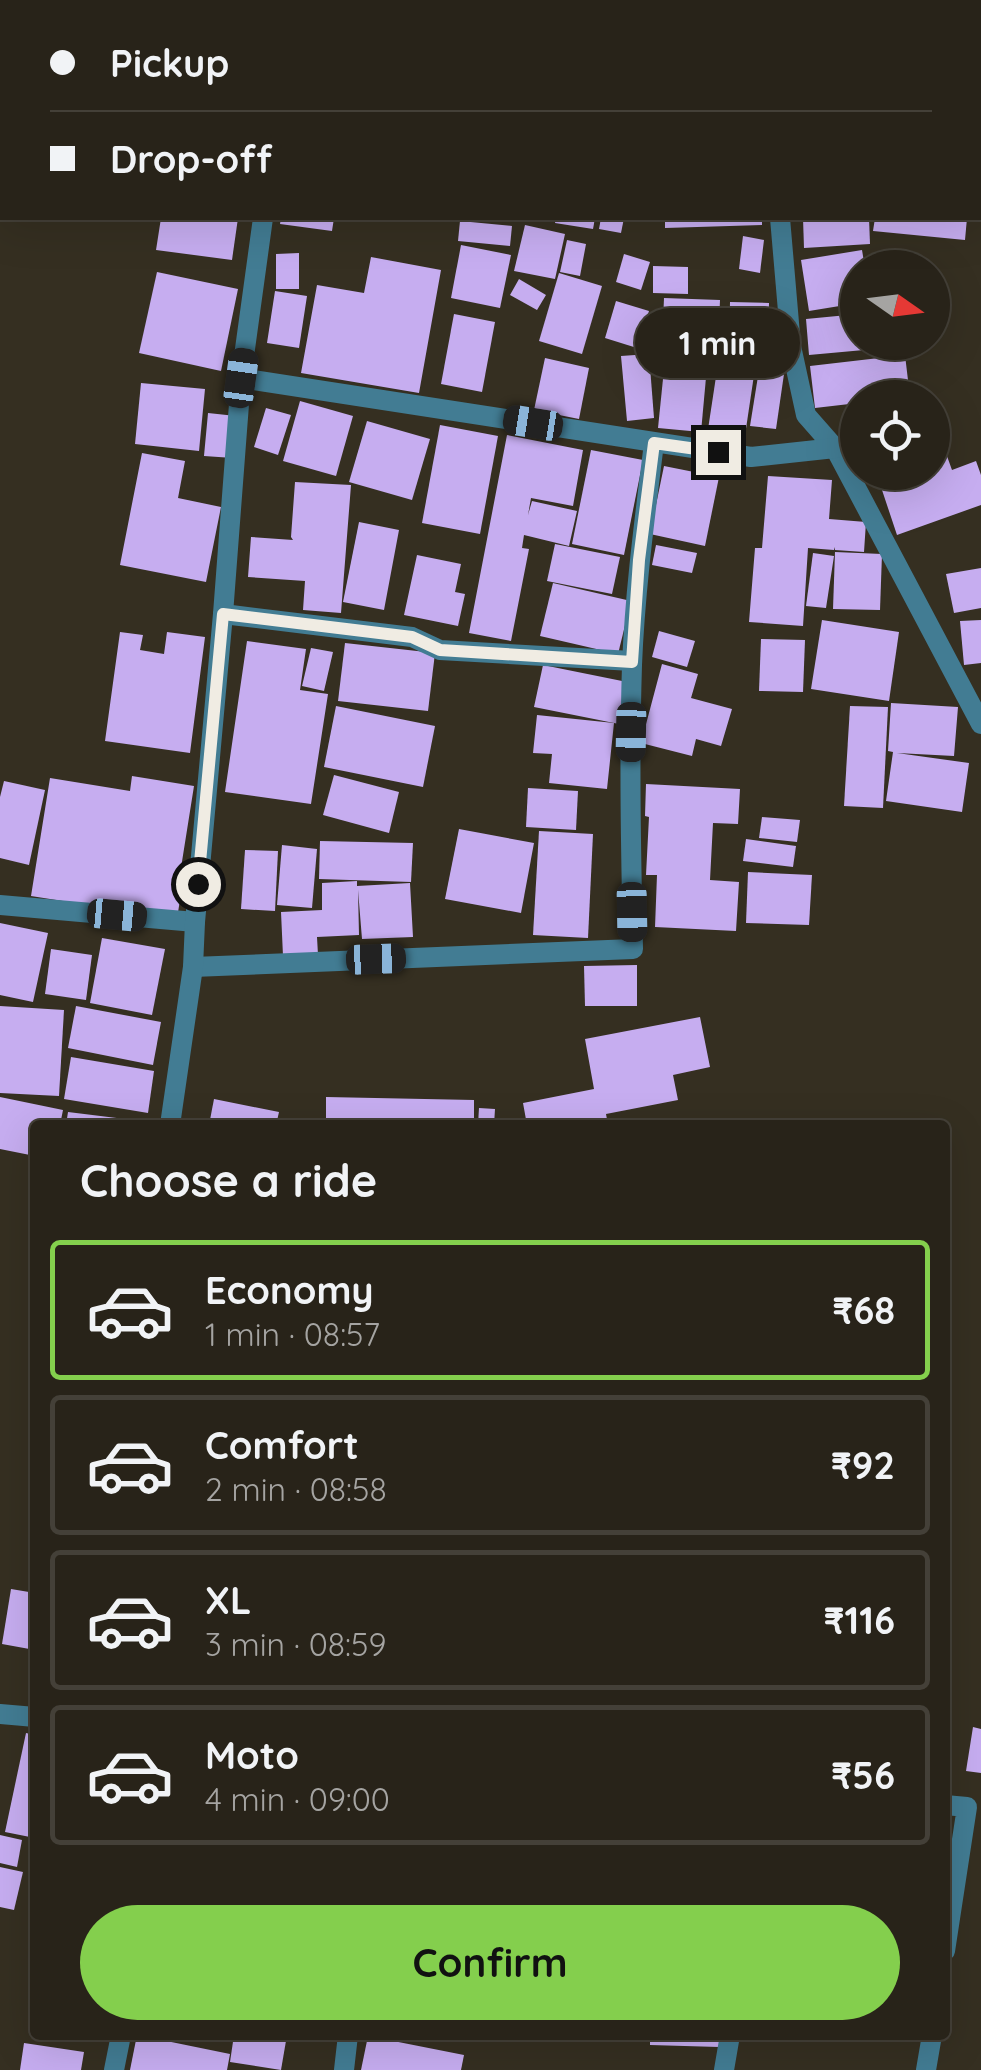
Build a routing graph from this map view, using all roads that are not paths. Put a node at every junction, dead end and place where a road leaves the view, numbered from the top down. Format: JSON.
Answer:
{"nodes":[{"id":1,"x":263,"y":220,"type":"edge"},
{"id":2,"x":780,"y":220,"type":"edge"},
{"id":3,"x":241,"y":378,"type":"junction"},
{"id":4,"x":654,"y":443,"type":"junction"},
{"id":5,"x":835,"y":448,"type":"junction"},
{"id":6,"x":223,"y":614,"type":"junction"},
{"id":7,"x":632,"y":662,"type":"junction"},
{"id":8,"x":981,"y":724,"type":"edge"},
{"id":9,"x":0,"y":905,"type":"edge"},
{"id":10,"x":195,"y":922,"type":"junction"},
{"id":11,"x":193,"y":967,"type":"junction"},
{"id":12,"x":171,"y":1120,"type":"edge"},
{"id":13,"x":0,"y":1714,"type":"edge"},
{"id":14,"x":30,"y":1717,"type":"edge"},
{"id":15,"x":950,"y":1806,"type":"edge"},
{"id":16,"x":950,"y":1918,"type":"edge"},
{"id":17,"x":120,"y":2040,"type":"edge"},
{"id":18,"x":347,"y":2040,"type":"edge"},
{"id":19,"x":729,"y":2040,"type":"edge"},
{"id":20,"x":931,"y":2040,"type":"edge"},
{"id":21,"x":114,"y":2070,"type":"edge"},
{"id":22,"x":344,"y":2070,"type":"edge"},
{"id":23,"x":724,"y":2070,"type":"edge"},
{"id":24,"x":926,"y":2070,"type":"edge"}],
"edges":[{"from":1,"to":3,"type":"street"},
{"from":2,"to":5,"type":"street"},
{"from":3,"to":4,"type":"street"},
{"from":3,"to":6,"type":"street"},
{"from":4,"to":5,"type":"street"},
{"from":4,"to":7,"type":"street"},
{"from":5,"to":8,"type":"street"},
{"from":6,"to":7,"type":"street"},
{"from":6,"to":10,"type":"street"},
{"from":7,"to":11,"type":"street"},
{"from":9,"to":10,"type":"street"},
{"from":10,"to":11,"type":"street"},
{"from":11,"to":12,"type":"street"},
{"from":13,"to":14,"type":"street"},
{"from":15,"to":16,"type":"street"},
{"from":17,"to":21,"type":"street"},
{"from":18,"to":22,"type":"street"},
{"from":19,"to":23,"type":"street"},
{"from":20,"to":24,"type":"street"}]}
